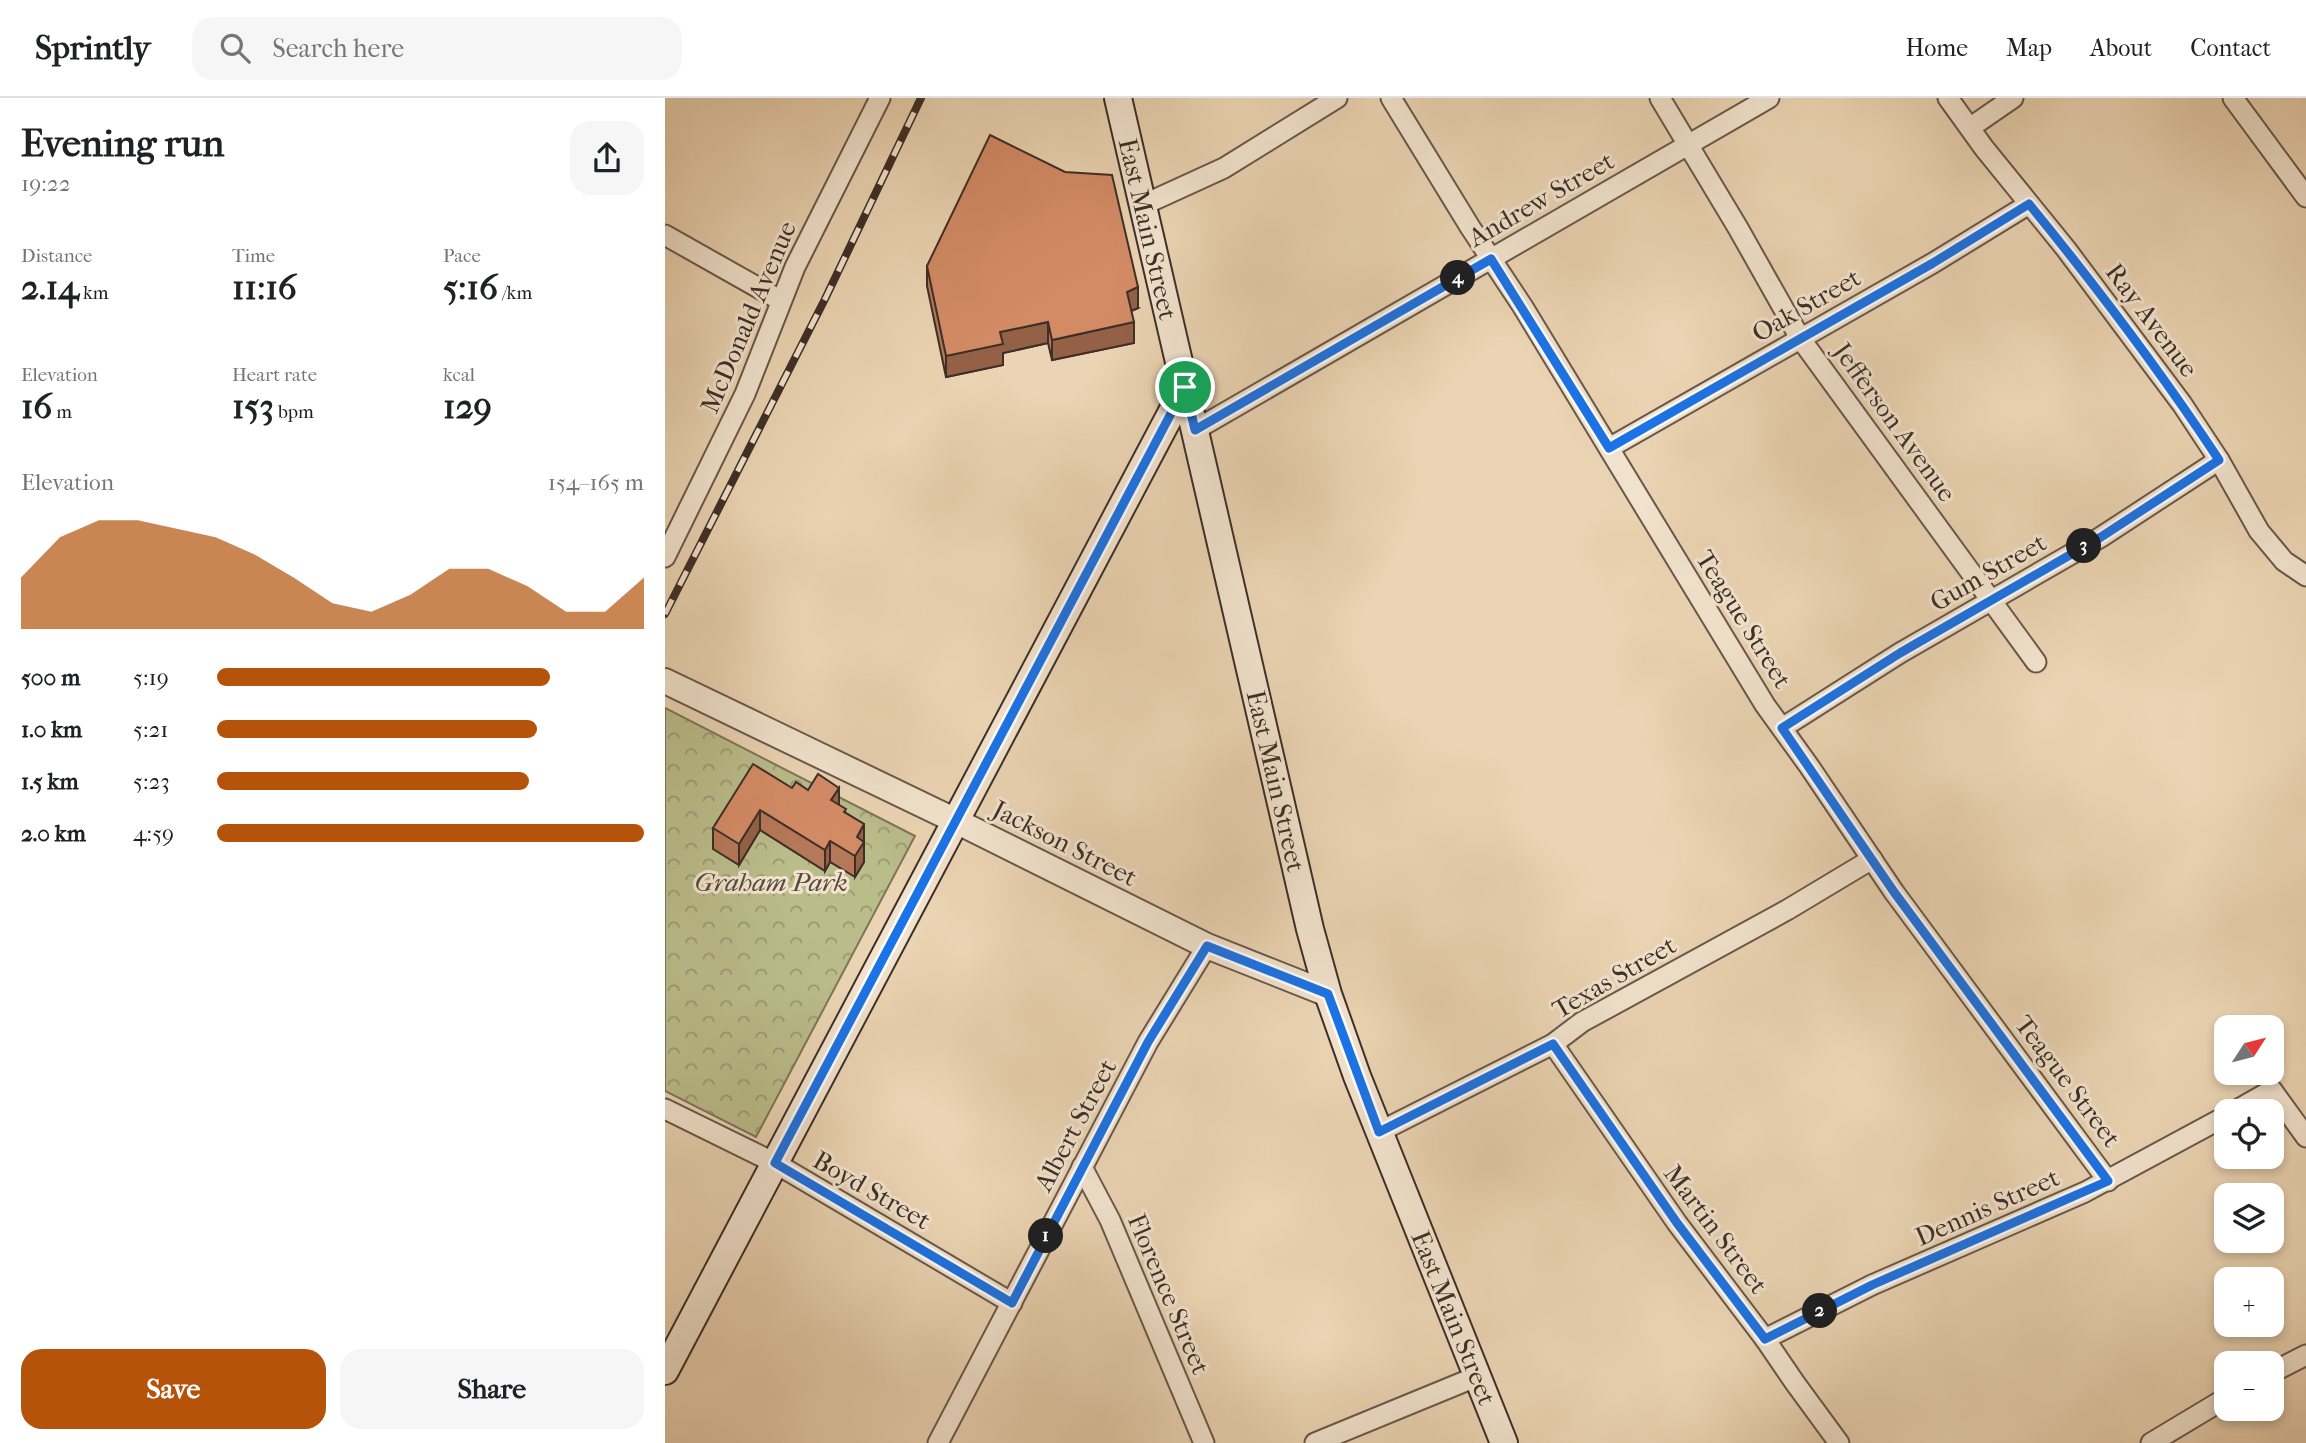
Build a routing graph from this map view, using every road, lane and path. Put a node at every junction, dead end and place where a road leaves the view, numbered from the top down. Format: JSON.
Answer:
{"nodes":[{"id":1,"x":880,"y":98,"type":"edge"},
{"id":2,"x":1118,"y":98,"type":"edge"},
{"id":3,"x":1304,"y":98,"type":"edge"},
{"id":4,"x":1391,"y":98,"type":"edge"},
{"id":5,"x":1660,"y":98,"type":"edge"},
{"id":6,"x":1769,"y":98,"type":"edge"},
{"id":7,"x":1948,"y":98,"type":"edge"},
{"id":8,"x":2013,"y":98,"type":"edge"},
{"id":9,"x":2233,"y":98,"type":"edge"},
{"id":10,"x":1330,"y":103,"type":"edge"},
{"id":11,"x":1971,"y":127,"type":"junction"},
{"id":12,"x":1689,"y":145,"type":"junction"},
{"id":13,"x":2306,"y":197,"type":"edge"},
{"id":14,"x":2029,"y":204,"type":"junction"},
{"id":15,"x":1143,"y":205,"type":"junction"},
{"id":16,"x":665,"y":235,"type":"edge"},
{"id":17,"x":1491,"y":259,"type":"junction"},
{"id":18,"x":781,"y":300,"type":"junction"},
{"id":19,"x":1800,"y":338,"type":"junction"},
{"id":20,"x":1185,"y":387,"type":"junction"},
{"id":21,"x":1195,"y":430,"type":"junction"},
{"id":22,"x":1609,"y":448,"type":"junction"},
{"id":23,"x":2219,"y":460,"type":"junction"},
{"id":24,"x":665,"y":557,"type":"edge"},
{"id":25,"x":2306,"y":576,"type":"edge"},
{"id":26,"x":1993,"y":599,"type":"junction"},
{"id":27,"x":2036,"y":662,"type":"dead end"},
{"id":28,"x":665,"y":681,"type":"edge"},
{"id":29,"x":1782,"y":728,"type":"junction"},
{"id":30,"x":956,"y":821,"type":"junction"},
{"id":31,"x":1872,"y":859,"type":"junction"},
{"id":32,"x":1207,"y":946,"type":"junction"},
{"id":33,"x":1328,"y":994,"type":"junction"},
{"id":34,"x":1553,"y":1044,"type":"junction"},
{"id":35,"x":2256,"y":1099,"type":"edge"},
{"id":36,"x":2279,"y":1099,"type":"edge"},
{"id":37,"x":2284,"y":1106,"type":"edge"},
{"id":38,"x":665,"y":1109,"type":"edge"},
{"id":39,"x":2214,"y":1123,"type":"edge"},
{"id":40,"x":1379,"y":1132,"type":"junction"},
{"id":41,"x":2306,"y":1136,"type":"edge"},
{"id":42,"x":775,"y":1163,"type":"junction"},
{"id":43,"x":1082,"y":1167,"type":"junction"},
{"id":44,"x":2108,"y":1181,"type":"junction"},
{"id":45,"x":1012,"y":1303,"type":"junction"},
{"id":46,"x":1765,"y":1339,"type":"junction"},
{"id":47,"x":2306,"y":1355,"type":"edge"},
{"id":48,"x":2284,"y":1366,"type":"edge"},
{"id":49,"x":665,"y":1371,"type":"edge"},
{"id":50,"x":1478,"y":1376,"type":"junction"},
{"id":51,"x":2214,"y":1405,"type":"edge"},
{"id":52,"x":938,"y":1443,"type":"edge"},
{"id":53,"x":1204,"y":1443,"type":"edge"},
{"id":54,"x":1315,"y":1443,"type":"edge"},
{"id":55,"x":1504,"y":1443,"type":"edge"},
{"id":56,"x":1839,"y":1443,"type":"edge"},
{"id":57,"x":2151,"y":1443,"type":"edge"}],
"edges":[{"from":1,"to":18,"type":"street","name":"McDonald Avenue"},
{"from":2,"to":15,"type":"main road","name":"East Main Street"},
{"from":3,"to":10,"type":"street"},
{"from":4,"to":17,"type":"street","name":"Teague Street"},
{"from":5,"to":12,"type":"street","name":"Jefferson Avenue"},
{"from":6,"to":12,"type":"street","name":"Andrew Street"},
{"from":7,"to":11,"type":"street","name":"Ray Avenue"},
{"from":8,"to":11,"type":"street"},
{"from":9,"to":13,"type":"street"},
{"from":10,"to":15,"type":"street"},
{"from":11,"to":14,"type":"street","name":"Ray Avenue"},
{"from":12,"to":17,"type":"street","name":"Andrew Street"},
{"from":12,"to":19,"type":"street","name":"Jefferson Avenue"},
{"from":14,"to":19,"type":"street","name":"Oak Street"},
{"from":14,"to":23,"type":"street","name":"Ray Avenue"},
{"from":15,"to":20,"type":"main road","name":"East Main Street"},
{"from":16,"to":18,"type":"street"},
{"from":17,"to":21,"type":"street","name":"Andrew Street"},
{"from":17,"to":22,"type":"street","name":"Teague Street"},
{"from":18,"to":24,"type":"street","name":"McDonald Avenue"},
{"from":19,"to":22,"type":"street","name":"Oak Street"},
{"from":19,"to":26,"type":"street","name":"Jefferson Avenue"},
{"from":20,"to":21,"type":"main road","name":"East Main Street"},
{"from":20,"to":30,"type":"main road"},
{"from":21,"to":33,"type":"main road","name":"East Main Street"},
{"from":22,"to":29,"type":"street","name":"Teague Street"},
{"from":23,"to":25,"type":"street","name":"Ray Avenue"},
{"from":23,"to":26,"type":"street","name":"Gum Street"},
{"from":26,"to":27,"type":"street","name":"Jefferson Avenue"},
{"from":26,"to":29,"type":"street","name":"Gum Street"},
{"from":28,"to":30,"type":"street","name":"Jackson Street"},
{"from":29,"to":31,"type":"street","name":"Teague Street"},
{"from":30,"to":32,"type":"street","name":"Jackson Street"},
{"from":30,"to":42,"type":"main road"},
{"from":31,"to":34,"type":"street","name":"Texas Street"},
{"from":31,"to":44,"type":"street","name":"Teague Street"},
{"from":32,"to":33,"type":"street","name":"Jackson Street"},
{"from":32,"to":43,"type":"street","name":"Albert Street"},
{"from":33,"to":40,"type":"main road","name":"East Main Street"},
{"from":34,"to":40,"type":"street","name":"Texas Street"},
{"from":34,"to":46,"type":"street","name":"Martin Street"},
{"from":35,"to":36,"type":"street"},
{"from":37,"to":41,"type":"street"},
{"from":38,"to":42,"type":"street","name":"Boyd Street"},
{"from":39,"to":44,"type":"street","name":"Dennis Street"},
{"from":40,"to":50,"type":"main road","name":"East Main Street"},
{"from":42,"to":45,"type":"street","name":"Boyd Street"},
{"from":42,"to":49,"type":"main road"},
{"from":43,"to":45,"type":"street","name":"Albert Street"},
{"from":43,"to":53,"type":"street","name":"Florence Street"},
{"from":44,"to":46,"type":"street","name":"Dennis Street"},
{"from":45,"to":52,"type":"street","name":"Albert Street"},
{"from":46,"to":56,"type":"street","name":"Martin Street"},
{"from":47,"to":48,"type":"street"},
{"from":50,"to":54,"type":"street"},
{"from":50,"to":55,"type":"main road","name":"East Main Street"},
{"from":51,"to":57,"type":"street"}]}
